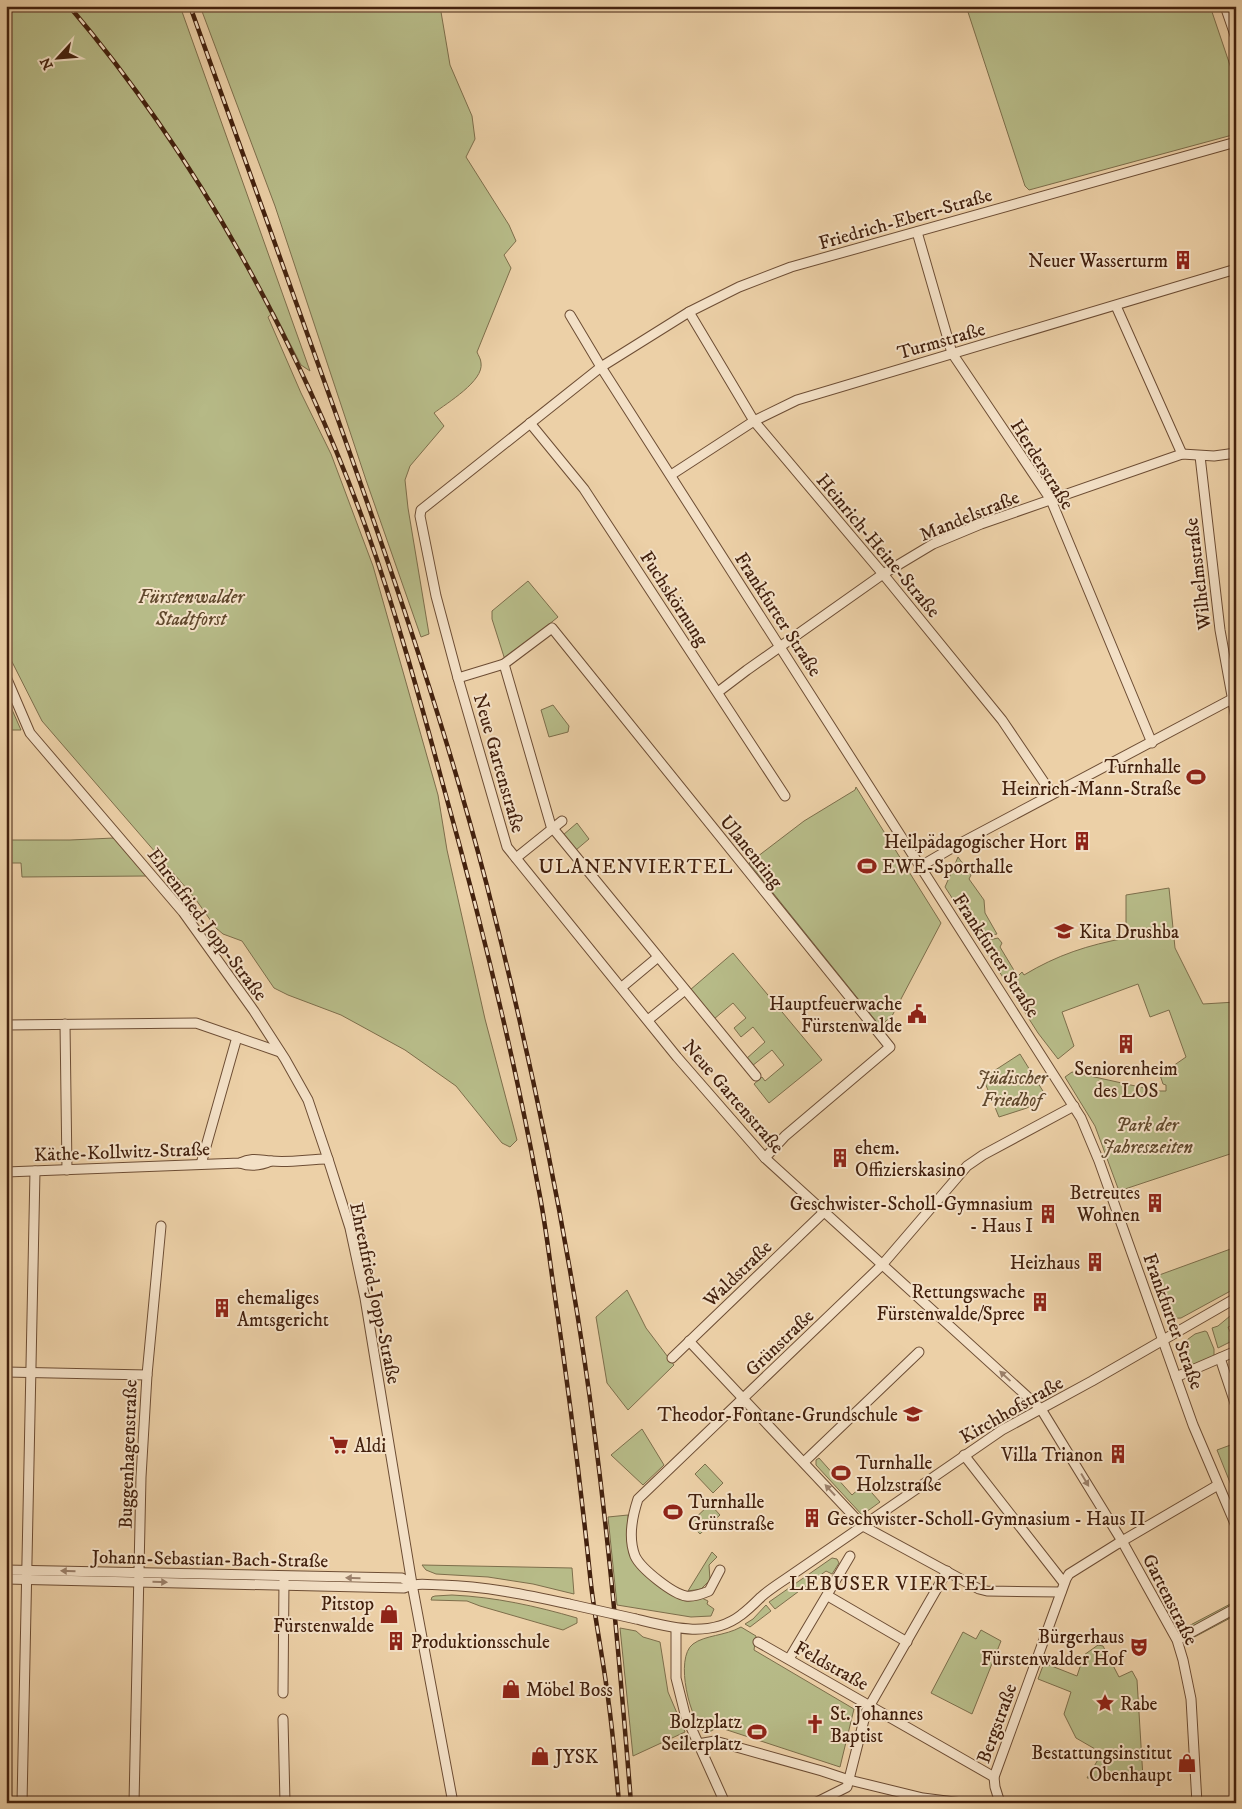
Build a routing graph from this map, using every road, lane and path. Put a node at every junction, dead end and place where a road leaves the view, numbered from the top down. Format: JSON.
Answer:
{"nodes":[{"id":1,"x":1225,"y":6,"type":"edge"},
{"id":2,"x":1236,"y":38,"type":"edge"},
{"id":3,"x":1236,"y":142,"type":"edge"},
{"id":4,"x":917,"y":232,"type":"junction"},
{"id":5,"x":1236,"y":269,"type":"edge"},
{"id":6,"x":1116,"y":306,"type":"junction"},
{"id":7,"x":689,"y":312,"type":"junction"},
{"id":8,"x":570,"y":315,"type":"dead end"},
{"id":9,"x":952,"y":353,"type":"junction"},
{"id":10,"x":601,"y":367,"type":"junction"},
{"id":11,"x":754,"y":421,"type":"junction"},
{"id":12,"x":530,"y":423,"type":"junction"},
{"id":13,"x":1236,"y":453,"type":"edge"},
{"id":14,"x":1182,"y":454,"type":"junction"},
{"id":15,"x":1200,"y":456,"type":"junction"},
{"id":16,"x":671,"y":475,"type":"junction"},
{"id":17,"x":1051,"y":500,"type":"junction"},
{"id":18,"x":883,"y":574,"type":"junction"},
{"id":19,"x":780,"y":647,"type":"junction"},
{"id":20,"x":504,"y":664,"type":"junction"},
{"id":21,"x":6,"y":677,"type":"edge"},
{"id":22,"x":458,"y":678,"type":"junction"},
{"id":23,"x":718,"y":692,"type":"junction"},
{"id":24,"x":1232,"y":699,"type":"junction"},
{"id":25,"x":1236,"y":718,"type":"edge"},
{"id":26,"x":1152,"y":743,"type":"junction"},
{"id":27,"x":1052,"y":794,"type":"junction"},
{"id":28,"x":785,"y":796,"type":"dead end"},
{"id":29,"x":562,"y":821,"type":"dead end"},
{"id":30,"x":553,"y":829,"type":"junction"},
{"id":31,"x":516,"y":858,"type":"junction"},
{"id":32,"x":921,"y":866,"type":"junction"},
{"id":33,"x":658,"y":957,"type":"junction"},
{"id":34,"x":622,"y":987,"type":"junction"},
{"id":35,"x":685,"y":990,"type":"junction"},
{"id":36,"x":648,"y":1020,"type":"junction"},
{"id":37,"x":65,"y":1024,"type":"junction"},
{"id":38,"x":6,"y":1025,"type":"edge"},
{"id":39,"x":237,"y":1037,"type":"junction"},
{"id":40,"x":280,"y":1052,"type":"junction"},
{"id":41,"x":756,"y":1076,"type":"dead end"},
{"id":42,"x":1074,"y":1106,"type":"junction"},
{"id":43,"x":328,"y":1158,"type":"junction"},
{"id":44,"x":765,"y":1158,"type":"junction"},
{"id":45,"x":201,"y":1164,"type":"junction"},
{"id":46,"x":67,"y":1170,"type":"junction"},
{"id":47,"x":35,"y":1171,"type":"junction"},
{"id":48,"x":6,"y":1172,"type":"edge"},
{"id":49,"x":824,"y":1212,"type":"junction"},
{"id":50,"x":161,"y":1226,"type":"dead end"},
{"id":51,"x":882,"y":1265,"type":"junction"},
{"id":52,"x":1236,"y":1298,"type":"edge"},
{"id":53,"x":1163,"y":1340,"type":"junction"},
{"id":54,"x":689,"y":1341,"type":"junction"},
{"id":55,"x":1236,"y":1350,"type":"edge"},
{"id":56,"x":919,"y":1352,"type":"dead end"},
{"id":57,"x":672,"y":1358,"type":"dead end"},
{"id":58,"x":1220,"y":1358,"type":"junction"},
{"id":59,"x":6,"y":1372,"type":"edge"},
{"id":60,"x":32,"y":1372,"type":"junction"},
{"id":61,"x":147,"y":1375,"type":"junction"},
{"id":62,"x":1176,"y":1377,"type":"junction"},
{"id":63,"x":744,"y":1399,"type":"junction"},
{"id":64,"x":1236,"y":1406,"type":"edge"},
{"id":65,"x":1041,"y":1409,"type":"junction"},
{"id":66,"x":964,"y":1456,"type":"junction"},
{"id":67,"x":804,"y":1462,"type":"junction"},
{"id":68,"x":1218,"y":1485,"type":"junction"},
{"id":69,"x":863,"y":1526,"type":"junction"},
{"id":70,"x":1236,"y":1526,"type":"edge"},
{"id":71,"x":1122,"y":1541,"type":"junction"},
{"id":72,"x":850,"y":1556,"type":"dead end"},
{"id":73,"x":6,"y":1570,"type":"edge"},
{"id":74,"x":720,"y":1570,"type":"dead end"},
{"id":75,"x":947,"y":1570,"type":"junction"},
{"id":76,"x":26,"y":1575,"type":"junction"},
{"id":77,"x":140,"y":1577,"type":"junction"},
{"id":78,"x":6,"y":1579,"type":"edge"},
{"id":79,"x":284,"y":1580,"type":"junction"},
{"id":80,"x":1064,"y":1582,"type":"junction"},
{"id":81,"x":412,"y":1584,"type":"junction"},
{"id":82,"x":1061,"y":1592,"type":"junction"},
{"id":83,"x":828,"y":1596,"type":"junction"},
{"id":84,"x":1236,"y":1608,"type":"edge"},
{"id":85,"x":676,"y":1628,"type":"junction"},
{"id":86,"x":1181,"y":1638,"type":"dead end"},
{"id":87,"x":758,"y":1642,"type":"dead end"},
{"id":88,"x":907,"y":1642,"type":"junction"},
{"id":89,"x":790,"y":1659,"type":"junction"},
{"id":90,"x":283,"y":1693,"type":"dead end"},
{"id":91,"x":870,"y":1705,"type":"junction"},
{"id":92,"x":283,"y":1719,"type":"dead end"},
{"id":93,"x":698,"y":1744,"type":"junction"},
{"id":94,"x":994,"y":1777,"type":"junction"},
{"id":95,"x":849,"y":1780,"type":"junction"},
{"id":96,"x":920,"y":1800,"type":"edge"},
{"id":97,"x":22,"y":1803,"type":"edge"},
{"id":98,"x":134,"y":1803,"type":"edge"},
{"id":99,"x":285,"y":1803,"type":"edge"},
{"id":100,"x":453,"y":1803,"type":"edge"},
{"id":101,"x":725,"y":1803,"type":"edge"},
{"id":102,"x":815,"y":1803,"type":"edge"},
{"id":103,"x":962,"y":1803,"type":"edge"},
{"id":104,"x":1000,"y":1803,"type":"edge"},
{"id":105,"x":1197,"y":1803,"type":"edge"}],
"edges":[{"from":1,"to":2,"type":"street"},
{"from":3,"to":4,"type":"street","name":"Friedrich-Ebert-Straße"},
{"from":4,"to":7,"type":"street","name":"Friedrich-Ebert-Straße"},
{"from":4,"to":9,"type":"street","name":"Herderstraße"},
{"from":5,"to":6,"type":"street","name":"Turmstraße"},
{"from":6,"to":9,"type":"street","name":"Turmstraße"},
{"from":6,"to":14,"type":"street"},
{"from":7,"to":10,"type":"street","name":"Friedrich-Ebert-Straße"},
{"from":7,"to":11,"type":"street","name":"Heinrich-Heine-Straße"},
{"from":8,"to":10,"type":"street","name":"Frankfurter Straße"},
{"from":9,"to":11,"type":"street","name":"Turmstraße"},
{"from":9,"to":17,"type":"street","name":"Herderstraße"},
{"from":10,"to":12,"type":"street","name":"Neue Gartenstraße"},
{"from":10,"to":16,"type":"street","name":"Frankfurter Straße"},
{"from":11,"to":16,"type":"street","name":"Turmstraße"},
{"from":11,"to":18,"type":"street","name":"Heinrich-Heine-Straße"},
{"from":12,"to":22,"type":"street","name":"Neue Gartenstraße"},
{"from":12,"to":23,"type":"street","name":"Fuchskörnung"},
{"from":13,"to":15,"type":"street","name":"Mandelstraße"},
{"from":14,"to":15,"type":"street","name":"Mandelstraße"},
{"from":14,"to":17,"type":"street","name":"Mandelstraße"},
{"from":15,"to":24,"type":"street","name":"Wilhelmstraße"},
{"from":16,"to":19,"type":"street","name":"Frankfurter Straße"},
{"from":17,"to":18,"type":"street","name":"Mandelstraße"},
{"from":17,"to":26,"type":"street","name":"Herderstraße"},
{"from":18,"to":19,"type":"street","name":"Mandelstraße"},
{"from":18,"to":27,"type":"street","name":"Heinrich-Heine-Straße"},
{"from":19,"to":23,"type":"street","name":"Mandelstraße"},
{"from":19,"to":32,"type":"street","name":"Frankfurter Straße"},
{"from":20,"to":22,"type":"street","name":"Ulanenring"},
{"from":20,"to":30,"type":"street"},
{"from":20,"to":44,"type":"street","name":"Ulanenring"},
{"from":21,"to":40,"type":"street","name":"Ehrenfried-Jopp-Straße"},
{"from":22,"to":31,"type":"street","name":"Neue Gartenstraße"},
{"from":23,"to":28,"type":"street","name":"Fuchskörnung"},
{"from":24,"to":25,"type":"street","name":"Wilhelmstraße"},
{"from":24,"to":26,"type":"street"},
{"from":26,"to":27,"type":"street"},
{"from":27,"to":32,"type":"street"},
{"from":29,"to":30,"type":"street"},
{"from":30,"to":31,"type":"street"},
{"from":30,"to":33,"type":"street"},
{"from":31,"to":34,"type":"street","name":"Neue Gartenstraße"},
{"from":32,"to":42,"type":"street","name":"Frankfurter Straße"},
{"from":33,"to":34,"type":"street"},
{"from":33,"to":35,"type":"street"},
{"from":34,"to":36,"type":"street","name":"Neue Gartenstraße"},
{"from":35,"to":36,"type":"street"},
{"from":35,"to":41,"type":"street"},
{"from":36,"to":44,"type":"street","name":"Neue Gartenstraße"},
{"from":37,"to":38,"type":"street"},
{"from":37,"to":39,"type":"street"},
{"from":37,"to":46,"type":"street"},
{"from":39,"to":40,"type":"street"},
{"from":39,"to":45,"type":"street"},
{"from":40,"to":43,"type":"street","name":"Ehrenfried-Jopp-Straße"},
{"from":42,"to":51,"type":"street","name":"Grünstraße"},
{"from":42,"to":53,"type":"street","name":"Frankfurter Straße"},
{"from":43,"to":45,"type":"street","name":"Käthe-Kollwitz-Straße"},
{"from":43,"to":81,"type":"street","name":"Ehrenfried-Jopp-Straße"},
{"from":44,"to":49,"type":"street","name":"Neue Gartenstraße"},
{"from":45,"to":46,"type":"street","name":"Käthe-Kollwitz-Straße"},
{"from":46,"to":47,"type":"street","name":"Käthe-Kollwitz-Straße"},
{"from":47,"to":48,"type":"street","name":"Käthe-Kollwitz-Straße"},
{"from":47,"to":60,"type":"street"},
{"from":49,"to":51,"type":"street","name":"Neue Gartenstraße"},
{"from":49,"to":54,"type":"street","name":"Waldstraße"},
{"from":50,"to":61,"type":"street","name":"Buggenhagenstraße"},
{"from":51,"to":63,"type":"street","name":"Grünstraße"},
{"from":65,"to":51,"type":"street","name":"Gartenstraße","one_way":true},
{"from":52,"to":53,"type":"street","name":"Kirchhofstraße"},
{"from":53,"to":62,"type":"street","name":"Frankfurter Straße"},
{"from":53,"to":65,"type":"street","name":"Kirchhofstraße"},
{"from":54,"to":57,"type":"street","name":"Waldstraße"},
{"from":54,"to":63,"type":"street"},
{"from":55,"to":58,"type":"street"},
{"from":56,"to":67,"type":"street"},
{"from":58,"to":62,"type":"street"},
{"from":58,"to":64,"type":"street"},
{"from":59,"to":60,"type":"street"},
{"from":60,"to":61,"type":"street"},
{"from":60,"to":76,"type":"street"},
{"from":61,"to":77,"type":"street","name":"Buggenhagenstraße"},
{"from":62,"to":68,"type":"street","name":"Frankfurter Straße"},
{"from":63,"to":67,"type":"street"},
{"from":63,"to":74,"type":"street","name":"Grünstraße"},
{"from":65,"to":66,"type":"street","name":"Kirchhofstraße"},
{"from":65,"to":71,"type":"street","name":"Gartenstraße","one_way":true},
{"from":66,"to":69,"type":"street","name":"Kirchhofstraße"},
{"from":66,"to":80,"type":"street"},
{"from":69,"to":67,"type":"street","one_way":true},
{"from":68,"to":70,"type":"street","name":"Frankfurter Straße"},
{"from":68,"to":71,"type":"street"},
{"from":69,"to":75,"type":"street"},
{"from":69,"to":85,"type":"street","name":"Kirchhofstraße"},
{"from":71,"to":80,"type":"street"},
{"from":71,"to":105,"type":"street","name":"Gartenstraße"},
{"from":72,"to":83,"type":"street"},
{"from":73,"to":76,"type":"street","name":"Johann-Sebastian-Bach-Straße"},
{"from":75,"to":82,"type":"street"},
{"from":75,"to":88,"type":"street"},
{"from":76,"to":77,"type":"street","name":"Johann-Sebastian-Bach-Straße"},
{"from":76,"to":78,"type":"street","name":"Johann-Sebastian-Bach-Straße"},
{"from":76,"to":97,"type":"street"},
{"from":77,"to":79,"type":"street","name":"Johann-Sebastian-Bach-Straße"},
{"from":77,"to":98,"type":"street","name":"Buggenhagenstraße"},
{"from":79,"to":81,"type":"street","name":"Johann-Sebastian-Bach-Straße"},
{"from":79,"to":90,"type":"street"},
{"from":80,"to":82,"type":"street","name":"Bergstraße"},
{"from":81,"to":85,"type":"street","name":"Johann-Sebastian-Bach-Straße","bridge":true},
{"from":81,"to":100,"type":"street","name":"Ehrenfried-Jopp-Straße"},
{"from":82,"to":94,"type":"street","name":"Bergstraße"},
{"from":83,"to":88,"type":"street"},
{"from":83,"to":89,"type":"street"},
{"from":84,"to":86,"type":"street"},
{"from":85,"to":93,"type":"street"},
{"from":87,"to":89,"type":"street","name":"Feldstraße"},
{"from":88,"to":91,"type":"street"},
{"from":89,"to":91,"type":"street","name":"Feldstraße"},
{"from":91,"to":94,"type":"street","name":"Feldstraße"},
{"from":91,"to":95,"type":"street"},
{"from":92,"to":99,"type":"street"},
{"from":93,"to":95,"type":"street"},
{"from":93,"to":101,"type":"street"},
{"from":94,"to":104,"type":"street","name":"Bergstraße"},
{"from":95,"to":96,"type":"street"},
{"from":95,"to":102,"type":"street"},
{"from":96,"to":103,"type":"street"}]}
